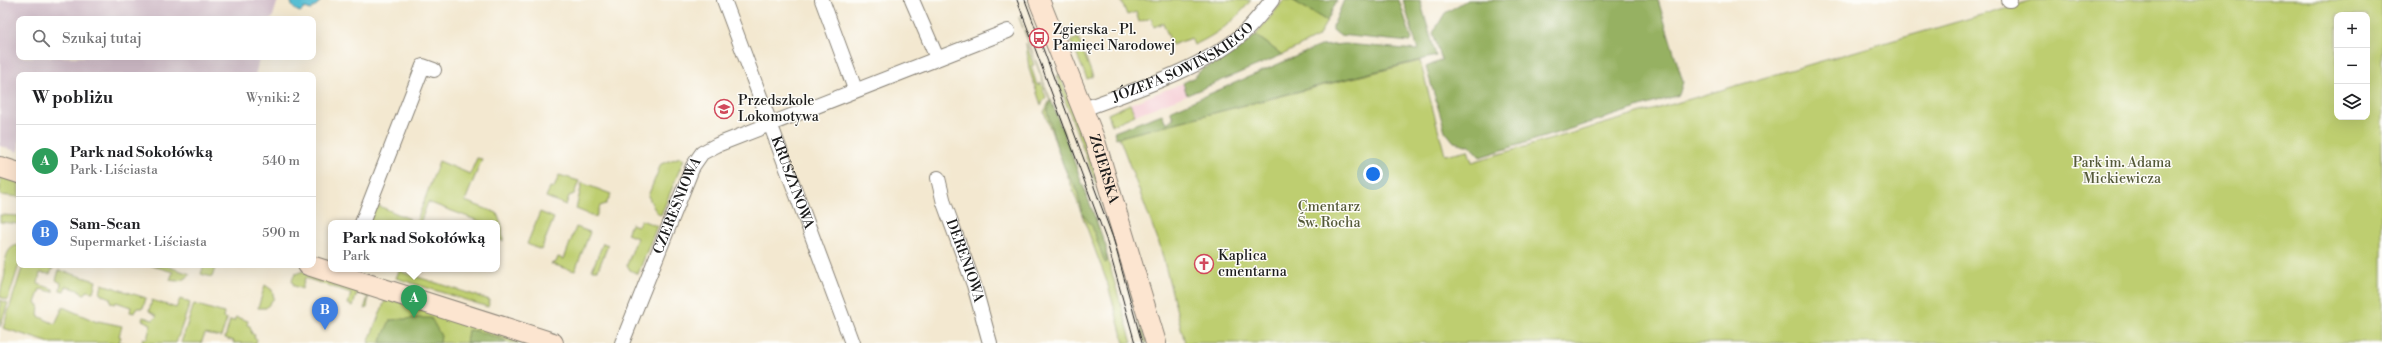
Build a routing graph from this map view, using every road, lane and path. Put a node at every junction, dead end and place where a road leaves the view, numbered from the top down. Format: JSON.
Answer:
{"nodes":[{"id":1,"x":724,"y":0,"type":"edge"},
{"id":2,"x":822,"y":0,"type":"edge"},
{"id":3,"x":912,"y":0,"type":"edge"},
{"id":4,"x":1039,"y":0,"type":"edge"},
{"id":5,"x":1272,"y":0,"type":"edge"},
{"id":6,"x":1008,"y":30,"type":"dead end"},
{"id":7,"x":937,"y":58,"type":"junction"},
{"id":8,"x":434,"y":70,"type":"dead end"},
{"id":9,"x":855,"y":89,"type":"junction"},
{"id":10,"x":1084,"y":109,"type":"junction"},
{"id":11,"x":771,"y":123,"type":"junction"},
{"id":12,"x":0,"y":167,"type":"edge"},
{"id":13,"x":16,"y":172,"type":"edge"},
{"id":14,"x":938,"y":178,"type":"dead end"},
{"id":15,"x":363,"y":220,"type":"edge"},
{"id":16,"x":316,"y":267,"type":"edge"},
{"id":17,"x":328,"y":269,"type":"edge"},
{"id":18,"x":343,"y":272,"type":"edge"},
{"id":19,"x":553,"y":343,"type":"edge"},
{"id":20,"x":622,"y":343,"type":"edge"},
{"id":21,"x":852,"y":343,"type":"edge"},
{"id":22,"x":990,"y":343,"type":"edge"},
{"id":23,"x":1156,"y":343,"type":"edge"}],
"edges":[{"from":1,"to":11,"type":"street","name":"KRUSZYNOWA"},
{"from":2,"to":9,"type":"street"},
{"from":3,"to":7,"type":"street"},
{"from":4,"to":10,"type":"main road","name":"ZGIERSKA"},
{"from":5,"to":10,"type":"street","name":"JÓZEFA SOWIŃSKIEGO"},
{"from":6,"to":7,"type":"street","name":"CZEREŚNIOWA"},
{"from":7,"to":9,"type":"street","name":"CZEREŚNIOWA"},
{"from":8,"to":15,"type":"street"},
{"from":9,"to":11,"type":"street","name":"CZEREŚNIOWA"},
{"from":10,"to":23,"type":"main road","name":"ZGIERSKA"},
{"from":11,"to":20,"type":"street","name":"CZEREŚNIOWA"},
{"from":11,"to":21,"type":"street","name":"KRUSZYNOWA"},
{"from":12,"to":13,"type":"main road"},
{"from":14,"to":22,"type":"street","name":"DERENIOWA"},
{"from":16,"to":17,"type":"main road"},
{"from":18,"to":19,"type":"main road"}]}
